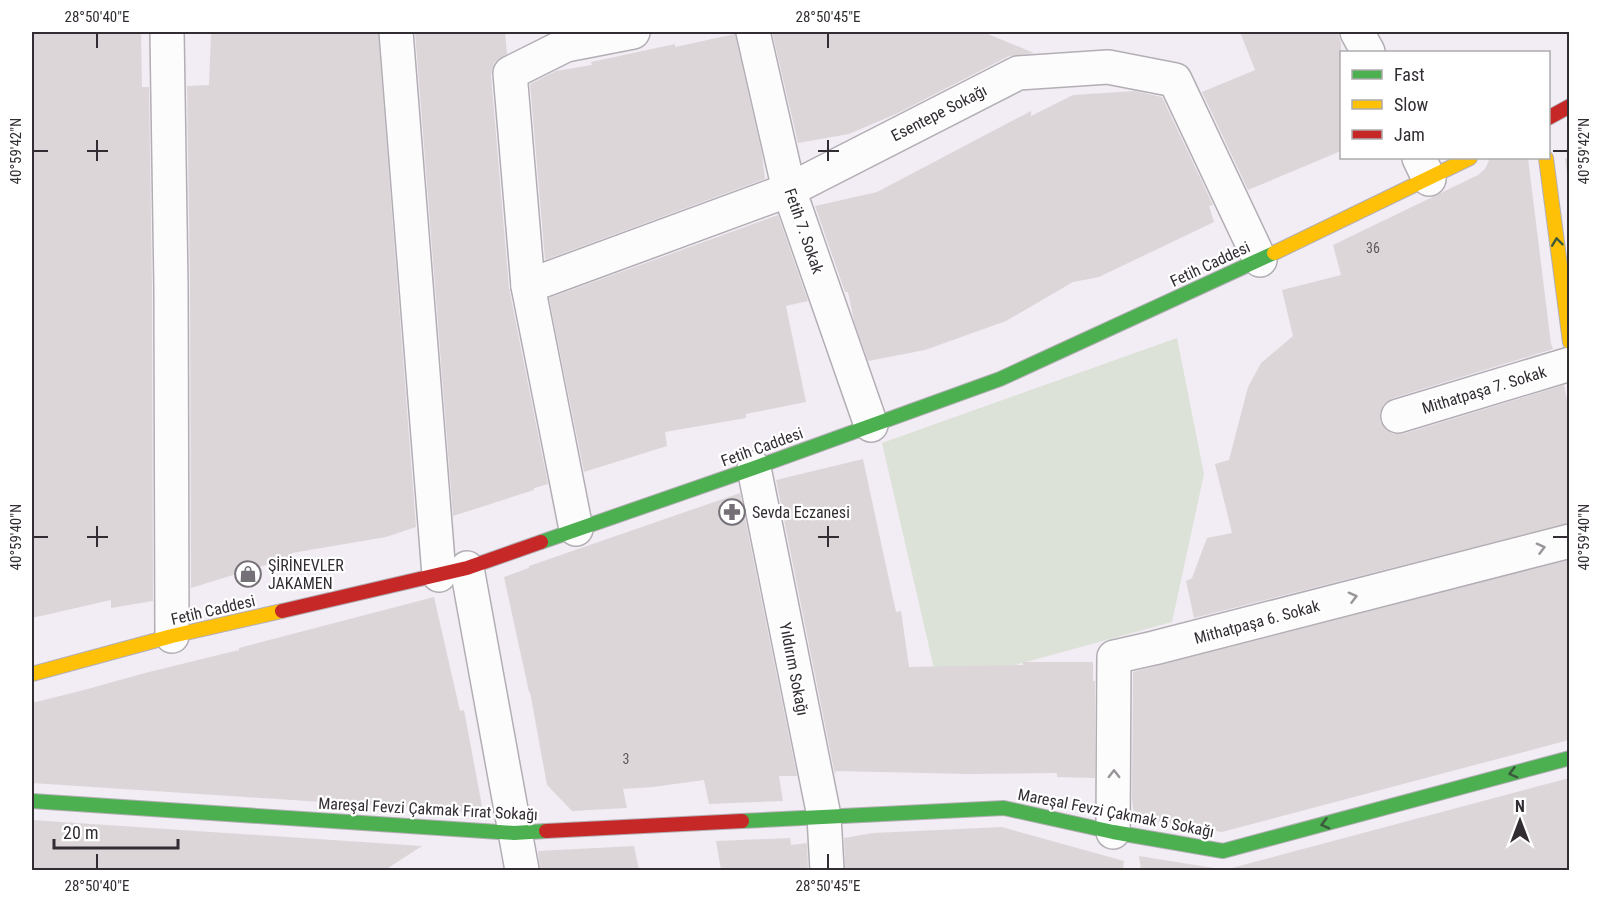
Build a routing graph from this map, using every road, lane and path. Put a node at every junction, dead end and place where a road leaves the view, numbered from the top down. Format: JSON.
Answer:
{"nodes":[{"id":1,"x":167,"y":32,"type":"edge"},
{"id":2,"x":396,"y":32,"type":"edge"},
{"id":3,"x":630,"y":32,"type":"edge"},
{"id":4,"x":753,"y":32,"type":"edge"},
{"id":5,"x":1357,"y":32,"type":"edge"},
{"id":6,"x":1367,"y":51,"type":"edge"},
{"id":7,"x":1569,"y":106,"type":"edge"},
{"id":8,"x":1550,"y":117,"type":"edge"},
{"id":9,"x":1465,"y":159,"type":"edge"},
{"id":10,"x":1546,"y":159,"type":"edge"},
{"id":11,"x":1424,"y":168,"type":"edge"},
{"id":12,"x":789,"y":190,"type":"junction"},
{"id":13,"x":1260,"y":260,"type":"junction"},
{"id":14,"x":528,"y":286,"type":"junction"},
{"id":15,"x":1569,"y":342,"type":"edge"},
{"id":16,"x":1569,"y":364,"type":"edge"},
{"id":17,"x":1398,"y":416,"type":"dead end"},
{"id":18,"x":871,"y":425,"type":"junction"},
{"id":19,"x":754,"y":468,"type":"junction"},
{"id":20,"x":576,"y":529,"type":"junction"},
{"id":21,"x":1569,"y":541,"type":"edge"},
{"id":22,"x":453,"y":572,"type":"junction"},
{"id":23,"x":172,"y":636,"type":"junction"},
{"id":24,"x":32,"y":674,"type":"edge"},
{"id":25,"x":1569,"y":758,"type":"edge"},
{"id":26,"x":32,"y":801,"type":"edge"},
{"id":27,"x":824,"y":816,"type":"junction"},
{"id":28,"x":1113,"y":832,"type":"junction"},
{"id":29,"x":514,"y":833,"type":"junction"},
{"id":30,"x":522,"y":870,"type":"edge"},
{"id":31,"x":827,"y":870,"type":"edge"}],
"edges":[{"from":1,"to":23,"type":"street"},
{"from":2,"to":22,"type":"street"},
{"from":3,"to":14,"type":"street"},
{"from":4,"to":12,"type":"street","name":"Fetih 7. Sokak"},
{"from":5,"to":6,"type":"street"},
{"from":7,"to":8,"type":"street"},
{"from":9,"to":11,"type":"street","name":"Fetih Caddesi"},
{"from":15,"to":10,"type":"street","one_way":true},
{"from":11,"to":13,"type":"street","name":"Fetih Caddesi"},
{"from":12,"to":13,"type":"street","name":"Esentepe Sokağı"},
{"from":12,"to":14,"type":"street","name":"Esentepe Sokağı"},
{"from":12,"to":18,"type":"street","name":"Fetih 7. Sokak"},
{"from":13,"to":18,"type":"street","name":"Fetih Caddesi"},
{"from":14,"to":20,"type":"street"},
{"from":16,"to":17,"type":"street","name":"Mithatpaşa 7. Sokak"},
{"from":18,"to":19,"type":"street","name":"Fetih Caddesi"},
{"from":19,"to":20,"type":"street","name":"Fetih Caddesi"},
{"from":19,"to":27,"type":"street","name":"Yıldırım Sokağı"},
{"from":20,"to":22,"type":"street","name":"Fetih Caddesi"},
{"from":28,"to":21,"type":"street","name":"Mithatpaşa 6. Sokak","one_way":true},
{"from":22,"to":23,"type":"street","name":"Fetih Caddesi"},
{"from":22,"to":29,"type":"street"},
{"from":23,"to":24,"type":"street","name":"Fetih Caddesi"},
{"from":25,"to":28,"type":"street","name":"Mareşal Fevzi Çakmak 5 Sokağı","one_way":true},
{"from":26,"to":29,"type":"street","name":"Mareşal Fevzi Çakmak Fırat Sokağı"},
{"from":27,"to":28,"type":"street","name":"Mareşal Fevzi Çakmak 5 Sokağı"},
{"from":27,"to":29,"type":"street","name":"Mareşal Fevzi Çakmak Fırat Sokağı"},
{"from":27,"to":31,"type":"street","name":"Yıldırım Sokağı"},
{"from":29,"to":30,"type":"street"}]}
